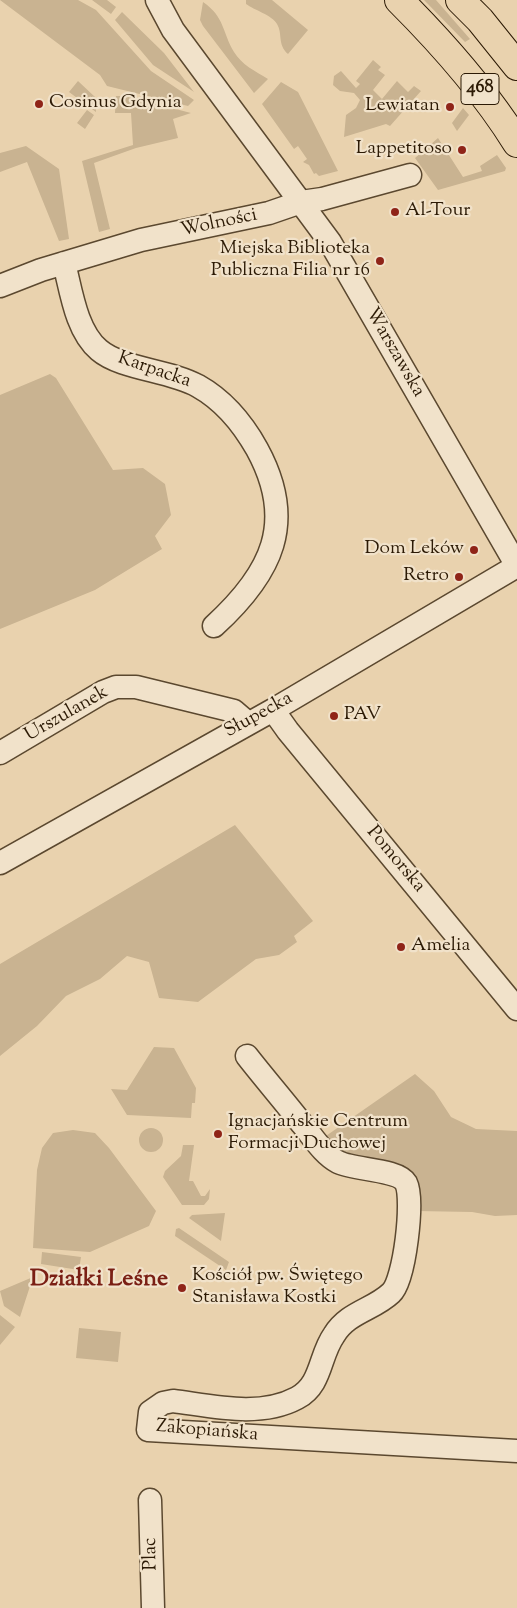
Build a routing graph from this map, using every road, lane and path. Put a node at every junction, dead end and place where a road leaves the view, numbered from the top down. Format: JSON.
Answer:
{"nodes":[{"id":1,"x":157,"y":0,"type":"edge"},
{"id":2,"x":399,"y":0,"type":"edge"},
{"id":3,"x":460,"y":0,"type":"edge"},
{"id":4,"x":517,"y":65,"type":"edge"},
{"id":5,"x":517,"y":143,"type":"edge"},
{"id":6,"x":410,"y":175,"type":"dead end"},
{"id":7,"x":301,"y":202,"type":"junction"},
{"id":8,"x":64,"y":263,"type":"junction"},
{"id":9,"x":0,"y":286,"type":"edge"},
{"id":10,"x":517,"y":566,"type":"edge"},
{"id":11,"x":214,"y":626,"type":"dead end"},
{"id":12,"x":273,"y":710,"type":"junction"},
{"id":13,"x":248,"y":723,"type":"junction"},
{"id":14,"x":0,"y":754,"type":"edge"},
{"id":15,"x":0,"y":863,"type":"edge"},
{"id":16,"x":517,"y":1009,"type":"edge"},
{"id":17,"x":247,"y":1056,"type":"dead end"},
{"id":18,"x":517,"y":1451,"type":"edge"},
{"id":19,"x":150,"y":1500,"type":"dead end"},
{"id":20,"x":154,"y":1608,"type":"edge"}],
"edges":[{"from":1,"to":7,"type":"street","name":"Warszawska"},
{"from":2,"to":5,"type":"main road","number":"468"},
{"from":3,"to":4,"type":"main road","number":"468"},
{"from":6,"to":7,"type":"street","name":"Wolności"},
{"from":7,"to":8,"type":"street","name":"Wolności"},
{"from":7,"to":10,"type":"street","name":"Warszawska"},
{"from":8,"to":9,"type":"street","name":"Wolności"},
{"from":8,"to":11,"type":"street","name":"Karpacka"},
{"from":10,"to":12,"type":"street","name":"Słupecka"},
{"from":12,"to":13,"type":"street","name":"Słupecka"},
{"from":12,"to":16,"type":"street","name":"Pomorska"},
{"from":13,"to":14,"type":"street","name":"Urszulanek"},
{"from":13,"to":15,"type":"street","name":"Słupecka"},
{"from":17,"to":18,"type":"street","name":"Zakopiańska"},
{"from":19,"to":20,"type":"street","name":"Plac"}]}
